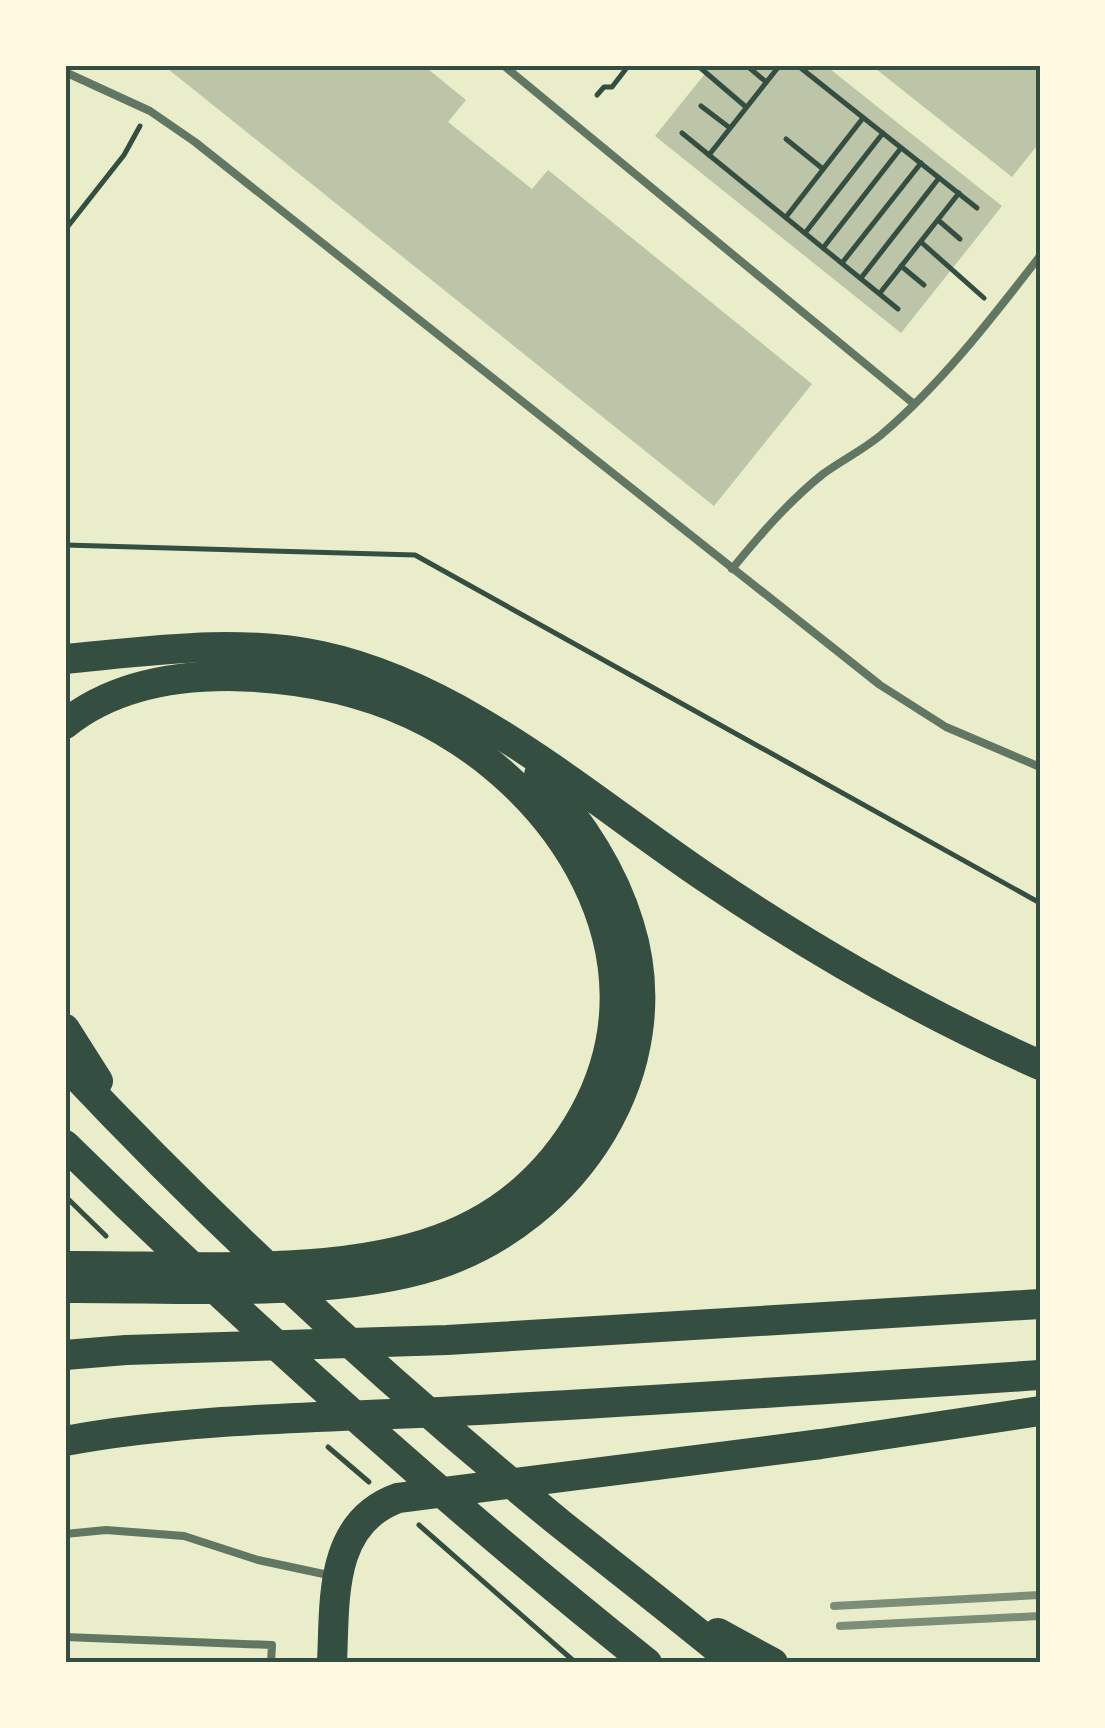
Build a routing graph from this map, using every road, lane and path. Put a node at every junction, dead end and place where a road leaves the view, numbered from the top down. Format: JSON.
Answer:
{"nodes":[{"id":1,"x":503,"y":65,"type":"edge"},
{"id":2,"x":629,"y":65,"type":"edge"},
{"id":3,"x":697,"y":65,"type":"edge"},
{"id":4,"x":746,"y":65,"type":"edge"},
{"id":5,"x":780,"y":65,"type":"edge"},
{"id":6,"x":797,"y":65,"type":"edge"},
{"id":7,"x":65,"y":72,"type":"edge"},
{"id":8,"x":766,"y":82,"type":"junction"},
{"id":9,"x":597,"y":95,"type":"dead end"},
{"id":10,"x":700,"y":106,"type":"dead end"},
{"id":11,"x":746,"y":107,"type":"junction"},
{"id":12,"x":150,"y":111,"type":"junction"},
{"id":13,"x":863,"y":118,"type":"junction"},
{"id":14,"x":730,"y":128,"type":"junction"},
{"id":15,"x":682,"y":133,"type":"dead end"},
{"id":16,"x":884,"y":134,"type":"junction"},
{"id":17,"x":786,"y":139,"type":"dead end"},
{"id":18,"x":901,"y":148,"type":"junction"},
{"id":19,"x":709,"y":154,"type":"junction"},
{"id":20,"x":921,"y":163,"type":"junction"},
{"id":21,"x":823,"y":169,"type":"junction"},
{"id":22,"x":939,"y":178,"type":"junction"},
{"id":23,"x":959,"y":193,"type":"junction"},
{"id":24,"x":978,"y":208,"type":"dead end"},
{"id":25,"x":786,"y":217,"type":"junction"},
{"id":26,"x":938,"y":220,"type":"junction"},
{"id":27,"x":65,"y":230,"type":"edge"},
{"id":28,"x":805,"y":233,"type":"junction"},
{"id":29,"x":960,"y":238,"type":"dead end"},
{"id":30,"x":920,"y":242,"type":"junction"},
{"id":31,"x":823,"y":248,"type":"junction"},
{"id":32,"x":1040,"y":256,"type":"edge"},
{"id":33,"x":842,"y":263,"type":"junction"},
{"id":34,"x":901,"y":266,"type":"junction"},
{"id":35,"x":861,"y":279,"type":"junction"},
{"id":36,"x":924,"y":286,"type":"dead end"},
{"id":37,"x":880,"y":294,"type":"junction"},
{"id":38,"x":898,"y":309,"type":"dead end"},
{"id":39,"x":998,"y":310,"type":"junction"},
{"id":40,"x":914,"y":404,"type":"junction"},
{"id":41,"x":65,"y":545,"type":"edge"},
{"id":42,"x":732,"y":569,"type":"junction"},
{"id":43,"x":65,"y":658,"type":"edge"},
{"id":44,"x":65,"y":724,"type":"edge"},
{"id":45,"x":494,"y":732,"type":"junction"},
{"id":46,"x":1040,"y":766,"type":"edge"},
{"id":47,"x":1040,"y":903,"type":"edge"},
{"id":48,"x":65,"y":1029,"type":"edge"},
{"id":49,"x":65,"y":1064,"type":"edge"},
{"id":50,"x":1040,"y":1066,"type":"edge"},
{"id":51,"x":129,"y":1130,"type":"junction"},
{"id":52,"x":65,"y":1145,"type":"edge"},
{"id":53,"x":65,"y":1266,"type":"edge"},
{"id":54,"x":65,"y":1288,"type":"edge"},
{"id":55,"x":1040,"y":1304,"type":"edge"},
{"id":56,"x":65,"y":1355,"type":"edge"},
{"id":57,"x":1040,"y":1374,"type":"edge"},
{"id":58,"x":1040,"y":1411,"type":"edge"},
{"id":59,"x":65,"y":1441,"type":"edge"},
{"id":60,"x":65,"y":1534,"type":"edge"},
{"id":61,"x":337,"y":1578,"type":"junction"},
{"id":62,"x":667,"y":1606,"type":"junction"},
{"id":63,"x":526,"y":1617,"type":"dead end"},
{"id":64,"x":65,"y":1636,"type":"edge"},
{"id":65,"x":271,"y":1662,"type":"edge"},
{"id":66,"x":310,"y":1663,"type":"edge"},
{"id":67,"x":332,"y":1663,"type":"edge"},
{"id":68,"x":576,"y":1663,"type":"edge"},
{"id":69,"x":647,"y":1663,"type":"edge"},
{"id":70,"x":734,"y":1663,"type":"edge"},
{"id":71,"x":774,"y":1663,"type":"edge"}],
"edges":[{"from":1,"to":40,"type":"lane"},
{"from":2,"to":9,"type":"path"},
{"from":3,"to":11,"type":"path"},
{"from":4,"to":8,"type":"path"},
{"from":5,"to":8,"type":"path"},
{"from":6,"to":13,"type":"path"},
{"from":7,"to":12,"type":"lane"},
{"from":8,"to":11,"type":"path"},
{"from":10,"to":14,"type":"path"},
{"from":11,"to":14,"type":"path"},
{"from":12,"to":27,"type":"path"},
{"from":12,"to":42,"type":"lane"},
{"from":13,"to":16,"type":"path"},
{"from":13,"to":21,"type":"path"},
{"from":14,"to":19,"type":"path"},
{"from":15,"to":19,"type":"path"},
{"from":16,"to":18,"type":"path"},
{"from":16,"to":28,"type":"path"},
{"from":17,"to":21,"type":"path"},
{"from":18,"to":20,"type":"path"},
{"from":18,"to":31,"type":"path"},
{"from":19,"to":25,"type":"path"},
{"from":20,"to":22,"type":"path"},
{"from":20,"to":33,"type":"path"},
{"from":21,"to":25,"type":"path"},
{"from":22,"to":23,"type":"path"},
{"from":22,"to":35,"type":"path"},
{"from":23,"to":24,"type":"path"},
{"from":23,"to":26,"type":"path"},
{"from":25,"to":28,"type":"path"},
{"from":26,"to":29,"type":"path"},
{"from":26,"to":30,"type":"path"},
{"from":28,"to":31,"type":"path"},
{"from":30,"to":34,"type":"path"},
{"from":30,"to":39,"type":"path"},
{"from":31,"to":33,"type":"path"},
{"from":32,"to":39,"type":"lane"},
{"from":33,"to":35,"type":"path"},
{"from":34,"to":36,"type":"path"},
{"from":34,"to":37,"type":"path"},
{"from":35,"to":37,"type":"path"},
{"from":37,"to":38,"type":"path"},
{"from":39,"to":40,"type":"lane"},
{"from":40,"to":42,"type":"lane"},
{"from":41,"to":47,"type":"path"},
{"from":42,"to":46,"type":"lane"},
{"from":43,"to":45,"type":"highway"},
{"from":44,"to":53,"type":"highway"},
{"from":45,"to":50,"type":"highway"},
{"from":45,"to":54,"type":"highway"},
{"from":48,"to":51,"type":"highway"},
{"from":49,"to":51,"type":"highway"},
{"from":51,"to":62,"type":"highway"},
{"from":52,"to":69,"type":"highway"},
{"from":55,"to":56,"type":"highway"},
{"from":57,"to":59,"type":"highway"},
{"from":58,"to":61,"type":"highway"},
{"from":60,"to":61,"type":"lane"},
{"from":61,"to":67,"type":"highway"},
{"from":62,"to":70,"type":"highway"},
{"from":62,"to":71,"type":"highway"},
{"from":63,"to":68,"type":"path"},
{"from":64,"to":65,"type":"lane"},
{"from":65,"to":66,"type":"lane"}]}
